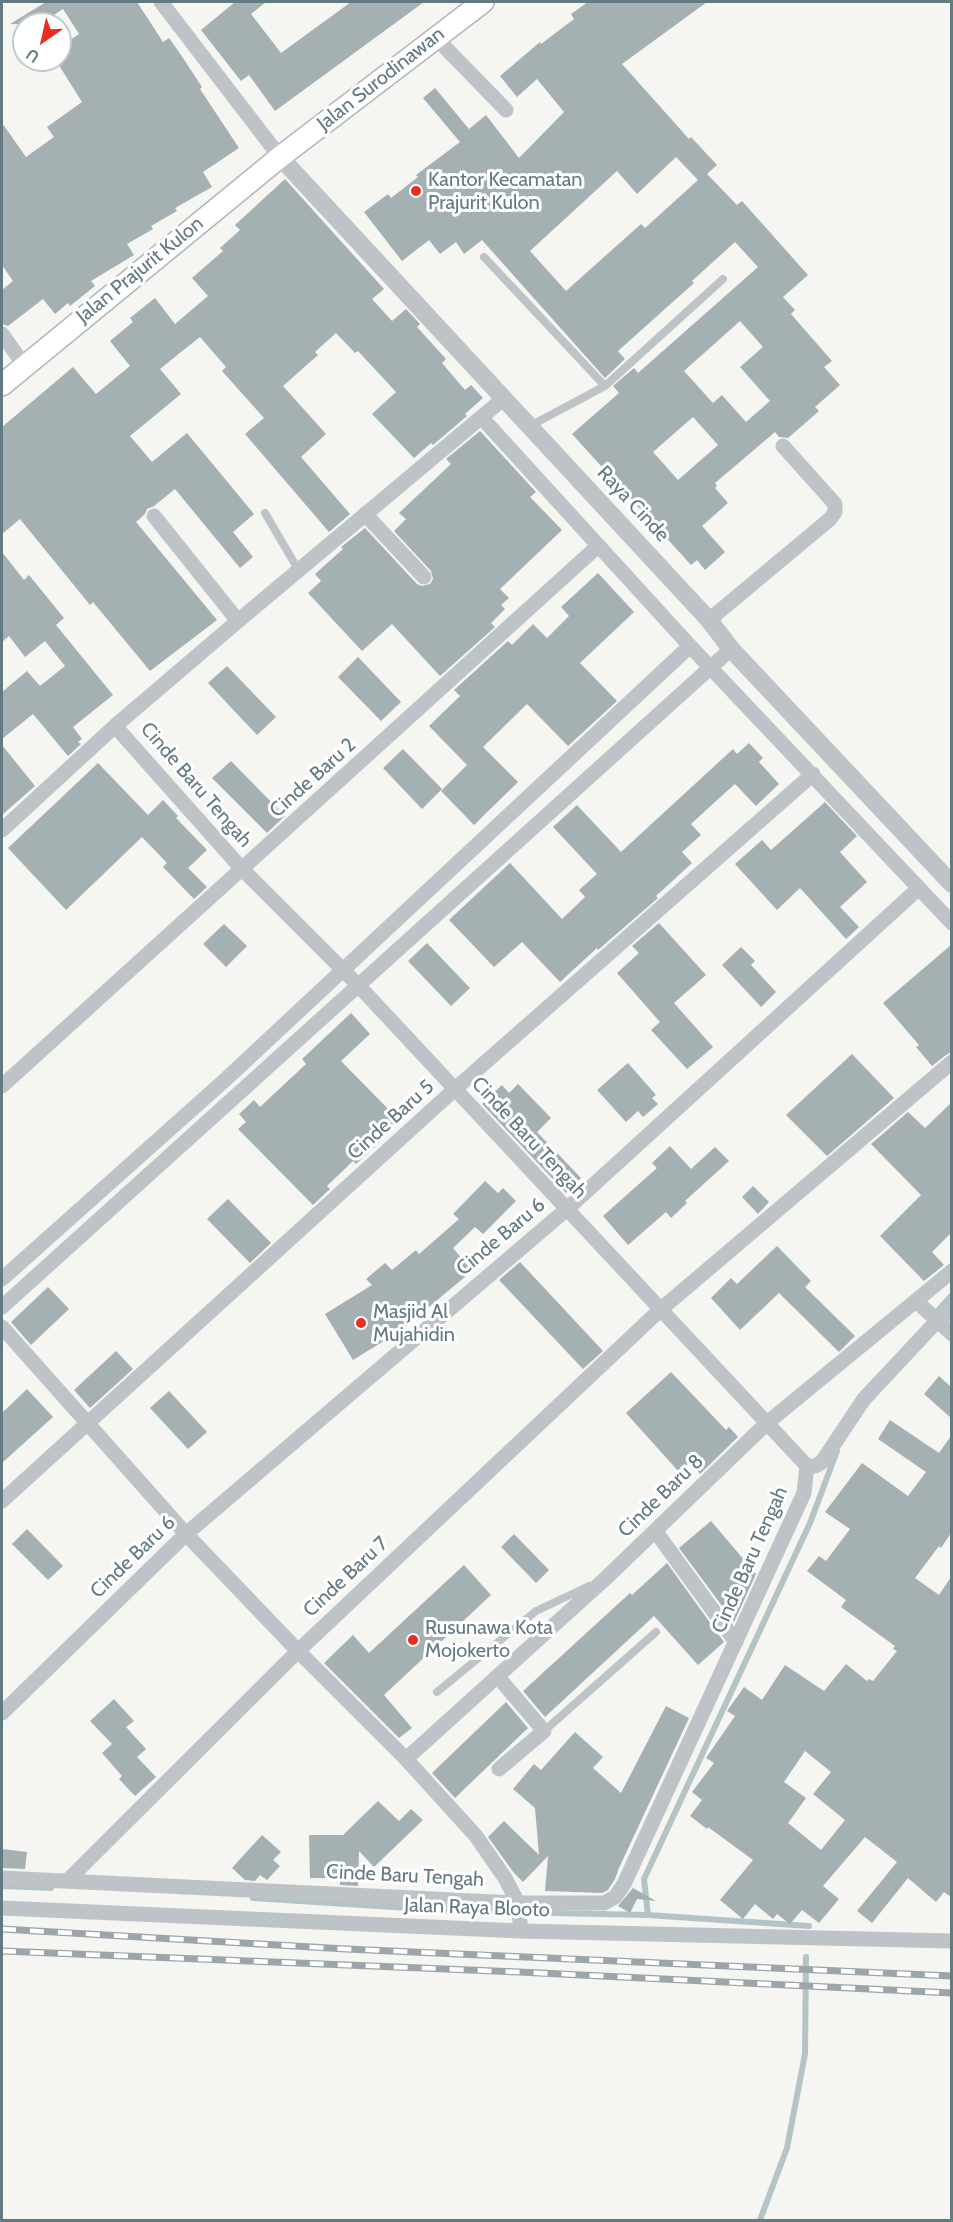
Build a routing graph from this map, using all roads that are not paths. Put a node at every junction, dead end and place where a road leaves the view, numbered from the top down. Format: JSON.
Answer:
{"nodes":[{"id":1,"x":161,"y":2,"type":"edge"},
{"id":2,"x":483,"y":2,"type":"edge"},
{"id":3,"x":435,"y":37,"type":"junction"},
{"id":4,"x":506,"y":110,"type":"dead end"},
{"id":5,"x":280,"y":156,"type":"junction"},
{"id":6,"x":484,"y":257,"type":"dead end"},
{"id":7,"x":723,"y":279,"type":"dead end"},
{"id":8,"x":2,"y":334,"type":"edge"},
{"id":9,"x":24,"y":365,"type":"junction"},
{"id":10,"x":2,"y":385,"type":"edge"},
{"id":11,"x":605,"y":386,"type":"junction"},
{"id":12,"x":503,"y":399,"type":"junction"},
{"id":13,"x":482,"y":418,"type":"junction"},
{"id":14,"x":530,"y":427,"type":"junction"},
{"id":15,"x":783,"y":446,"type":"dead end"},
{"id":16,"x":265,"y":513,"type":"dead end"},
{"id":17,"x":365,"y":514,"type":"junction"},
{"id":18,"x":154,"y":516,"type":"dead end"},
{"id":19,"x":598,"y":546,"type":"junction"},
{"id":20,"x":299,"y":571,"type":"junction"},
{"id":21,"x":424,"y":576,"type":"dead end"},
{"id":22,"x":709,"y":620,"type":"junction"},
{"id":23,"x":238,"y":621,"type":"junction"},
{"id":24,"x":690,"y":646,"type":"junction"},
{"id":25,"x":729,"y":651,"type":"junction"},
{"id":26,"x":712,"y":667,"type":"junction"},
{"id":27,"x":115,"y":726,"type":"junction"},
{"id":28,"x":813,"y":774,"type":"junction"},
{"id":29,"x":2,"y":830,"type":"edge"},
{"id":30,"x":243,"y":870,"type":"junction"},
{"id":31,"x":951,"y":884,"type":"edge"},
{"id":32,"x":919,"y":888,"type":"junction"},
{"id":33,"x":951,"y":923,"type":"edge"},
{"id":34,"x":342,"y":969,"type":"junction"},
{"id":35,"x":357,"y":984,"type":"junction"},
{"id":36,"x":951,"y":1062,"type":"edge"},
{"id":37,"x":2,"y":1086,"type":"edge"},
{"id":38,"x":455,"y":1089,"type":"junction"},
{"id":39,"x":567,"y":1209,"type":"junction"},
{"id":40,"x":951,"y":1271,"type":"edge"},
{"id":41,"x":2,"y":1279,"type":"edge"},
{"id":42,"x":2,"y":1307,"type":"edge"},
{"id":43,"x":951,"y":1309,"type":"edge"},
{"id":44,"x":660,"y":1310,"type":"junction"},
{"id":45,"x":928,"y":1311,"type":"junction"},
{"id":46,"x":2,"y":1327,"type":"edge"},
{"id":47,"x":951,"y":1334,"type":"edge"},
{"id":48,"x":767,"y":1423,"type":"junction"},
{"id":49,"x":88,"y":1424,"type":"junction"},
{"id":50,"x":807,"y":1466,"type":"junction"},
{"id":51,"x":2,"y":1501,"type":"edge"},
{"id":52,"x":656,"y":1532,"type":"junction"},
{"id":53,"x":186,"y":1534,"type":"junction"},
{"id":54,"x":606,"y":1578,"type":"junction"},
{"id":55,"x":656,"y":1632,"type":"dead end"},
{"id":56,"x":736,"y":1642,"type":"junction"},
{"id":57,"x":298,"y":1651,"type":"junction"},
{"id":58,"x":498,"y":1677,"type":"junction"},
{"id":59,"x":437,"y":1692,"type":"dead end"},
{"id":60,"x":2,"y":1713,"type":"edge"},
{"id":61,"x":544,"y":1731,"type":"junction"},
{"id":62,"x":406,"y":1759,"type":"junction"},
{"id":63,"x":499,"y":1769,"type":"dead end"},
{"id":64,"x":2,"y":1878,"type":"edge"},
{"id":65,"x":67,"y":1881,"type":"junction"},
{"id":66,"x":2,"y":1908,"type":"edge"},
{"id":67,"x":519,"y":1914,"type":"junction"},
{"id":68,"x":951,"y":1941,"type":"edge"}],
"edges":[{"from":1,"to":5,"type":"street"},
{"from":2,"to":3,"type":"main road","name":"Jalan Surodinawan"},
{"from":3,"to":4,"type":"street"},
{"from":3,"to":5,"type":"main road","name":"Jalan Surodinawan"},
{"from":5,"to":9,"type":"main road","name":"Jalan Prajurit Kulon"},
{"from":5,"to":12,"type":"street","name":"Raya Cinde"},
{"from":6,"to":11,"type":"lane"},
{"from":7,"to":11,"type":"lane"},
{"from":8,"to":9,"type":"street"},
{"from":9,"to":10,"type":"main road","name":"Jalan Prajurit Kulon"},
{"from":11,"to":14,"type":"lane"},
{"from":12,"to":13,"type":"street"},
{"from":12,"to":14,"type":"street","name":"Raya Cinde"},
{"from":13,"to":17,"type":"street"},
{"from":13,"to":19,"type":"street"},
{"from":14,"to":22,"type":"street","name":"Raya Cinde"},
{"from":15,"to":22,"type":"street"},
{"from":16,"to":20,"type":"lane"},
{"from":17,"to":20,"type":"street"},
{"from":17,"to":21,"type":"street"},
{"from":18,"to":23,"type":"street"},
{"from":19,"to":24,"type":"street"},
{"from":19,"to":30,"type":"street","name":"Cinde Baru 2"},
{"from":20,"to":23,"type":"street"},
{"from":22,"to":25,"type":"street","name":"Raya Cinde"},
{"from":23,"to":27,"type":"street"},
{"from":24,"to":26,"type":"street"},
{"from":24,"to":34,"type":"street"},
{"from":25,"to":26,"type":"street"},
{"from":25,"to":31,"type":"street","name":"Raya Cinde"},
{"from":26,"to":28,"type":"street"},
{"from":26,"to":35,"type":"street"},
{"from":27,"to":29,"type":"street"},
{"from":27,"to":30,"type":"street","name":"Cinde Baru Tengah"},
{"from":28,"to":32,"type":"street"},
{"from":28,"to":38,"type":"street","name":"Cinde Baru 5"},
{"from":30,"to":34,"type":"street","name":"Cinde Baru Tengah"},
{"from":30,"to":37,"type":"street","name":"Cinde Baru 2"},
{"from":32,"to":33,"type":"street"},
{"from":32,"to":39,"type":"street","name":"Cinde Baru 6"},
{"from":34,"to":35,"type":"street","name":"Cinde Baru Tengah"},
{"from":34,"to":41,"type":"street"},
{"from":35,"to":38,"type":"street","name":"Cinde Baru Tengah"},
{"from":35,"to":42,"type":"street"},
{"from":36,"to":44,"type":"street","name":"Cinde Baru 7"},
{"from":38,"to":39,"type":"street","name":"Cinde Baru Tengah"},
{"from":38,"to":49,"type":"street","name":"Cinde Baru 5"},
{"from":39,"to":44,"type":"street","name":"Cinde Baru Tengah"},
{"from":39,"to":53,"type":"street","name":"Cinde Baru 6"},
{"from":40,"to":45,"type":"street","name":"Cinde Baru 8"},
{"from":43,"to":45,"type":"street"},
{"from":44,"to":48,"type":"street","name":"Cinde Baru Tengah"},
{"from":44,"to":57,"type":"street","name":"Cinde Baru 7"},
{"from":45,"to":47,"type":"street"},
{"from":45,"to":48,"type":"street","name":"Cinde Baru 8"},
{"from":45,"to":50,"type":"street"},
{"from":46,"to":49,"type":"street"},
{"from":48,"to":50,"type":"street","name":"Cinde Baru Tengah"},
{"from":48,"to":52,"type":"street","name":"Cinde Baru 8"},
{"from":49,"to":51,"type":"street","name":"Cinde Baru 5"},
{"from":49,"to":53,"type":"street"},
{"from":50,"to":56,"type":"street","name":"Cinde Baru Tengah"},
{"from":52,"to":54,"type":"street","name":"Cinde Baru 8"},
{"from":52,"to":56,"type":"street"},
{"from":53,"to":57,"type":"street"},
{"from":53,"to":60,"type":"street","name":"Cinde Baru 6"},
{"from":54,"to":58,"type":"street","name":"Cinde Baru 8"},
{"from":54,"to":59,"type":"lane"},
{"from":55,"to":61,"type":"lane"},
{"from":56,"to":67,"type":"street","name":"Cinde Baru Tengah"},
{"from":57,"to":62,"type":"street"},
{"from":57,"to":65,"type":"street","name":"Cinde Baru 7"},
{"from":58,"to":61,"type":"street"},
{"from":58,"to":62,"type":"street","name":"Cinde Baru 8"},
{"from":61,"to":63,"type":"street"},
{"from":62,"to":67,"type":"street"},
{"from":64,"to":65,"type":"street","name":"Cinde Baru Tengah"},
{"from":65,"to":67,"type":"street","name":"Cinde Baru Tengah"},
{"from":66,"to":67,"type":"street","name":"Jalan Raya Blooto"},
{"from":67,"to":68,"type":"street","name":"Jalan Raya Blooto"}]}
